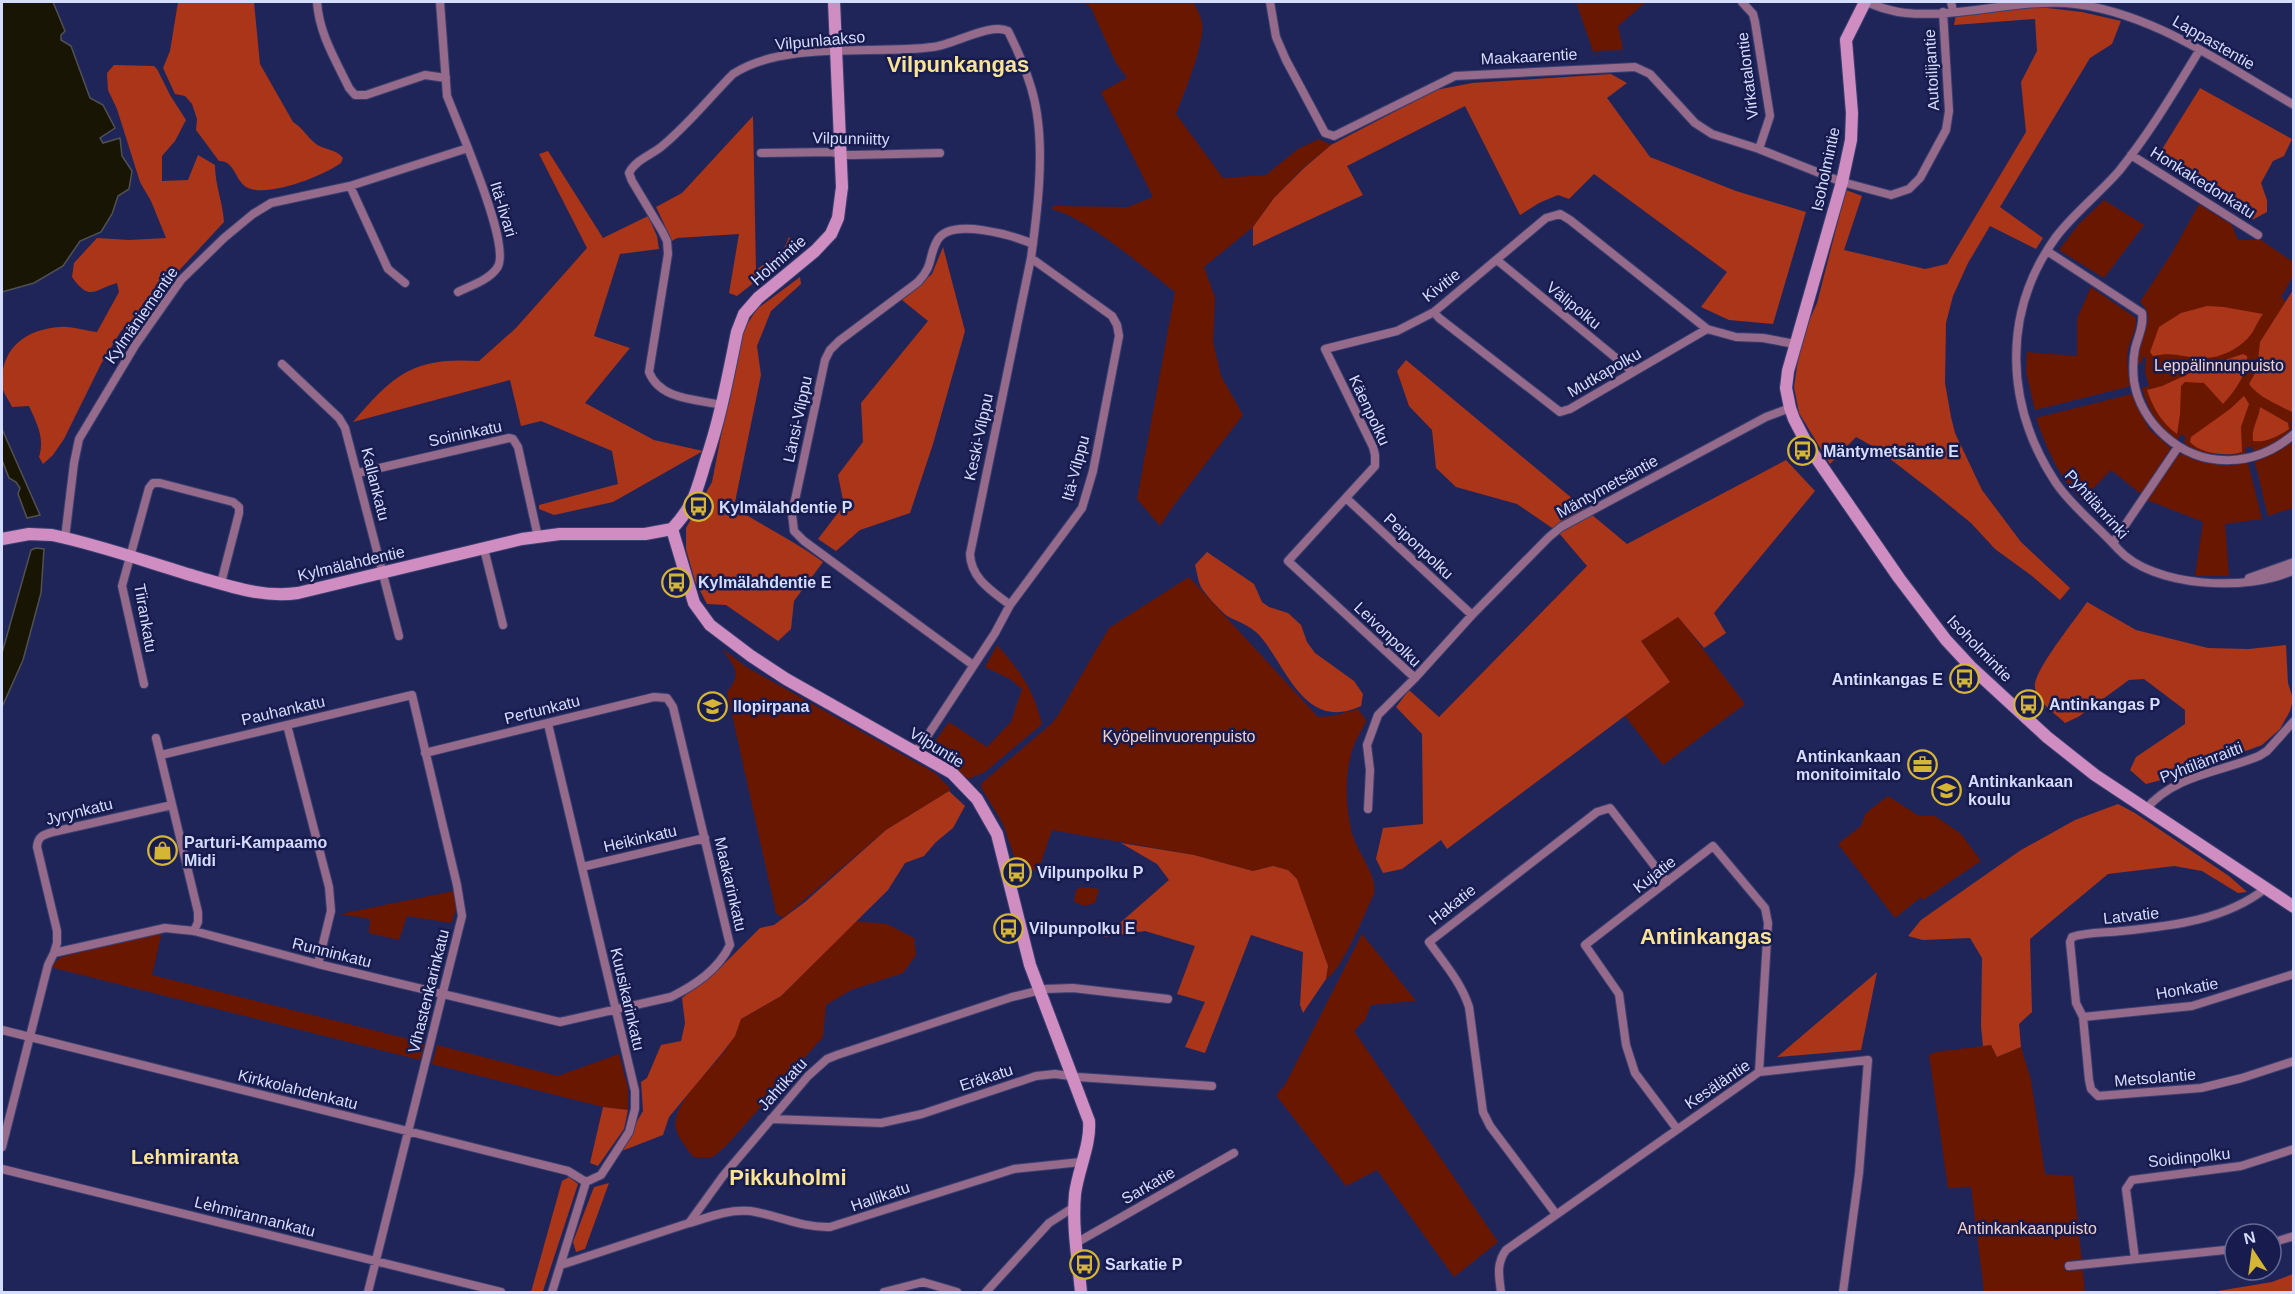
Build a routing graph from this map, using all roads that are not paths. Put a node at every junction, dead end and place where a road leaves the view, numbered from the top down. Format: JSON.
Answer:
{"nodes":[{"id":1,"x":317,"y":2,"type":"edge"},
{"id":2,"x":440,"y":2,"type":"edge"},
{"id":3,"x":834,"y":2,"type":"edge"},
{"id":4,"x":1270,"y":2,"type":"edge"},
{"id":5,"x":1742,"y":2,"type":"edge"},
{"id":6,"x":1866,"y":2,"type":"edge"},
{"id":7,"x":1952,"y":2,"type":"edge"},
{"id":8,"x":2081,"y":3,"type":"edge"},
{"id":9,"x":1948,"y":12,"type":"junction"},
{"id":10,"x":2199,"y":51,"type":"junction"},
{"id":11,"x":837,"y":52,"type":"junction"},
{"id":12,"x":446,"y":78,"type":"junction"},
{"id":13,"x":2294,"y":105,"type":"edge"},
{"id":14,"x":467,"y":145,"type":"junction"},
{"id":15,"x":1759,"y":149,"type":"junction"},
{"id":16,"x":761,"y":153,"type":"dead end"},
{"id":17,"x":940,"y":153,"type":"dead end"},
{"id":18,"x":841,"y":155,"type":"junction"},
{"id":19,"x":2131,"y":155,"type":"junction"},
{"id":20,"x":1842,"y":182,"type":"junction"},
{"id":21,"x":350,"y":186,"type":"junction"},
{"id":22,"x":2258,"y":235,"type":"dead end"},
{"id":23,"x":1033,"y":244,"type":"junction"},
{"id":24,"x":2047,"y":251,"type":"junction"},
{"id":25,"x":1031,"y":258,"type":"junction"},
{"id":26,"x":1497,"y":260,"type":"junction"},
{"id":27,"x":405,"y":283,"type":"dead end"},
{"id":28,"x":458,"y":292,"type":"dead end"},
{"id":29,"x":1434,"y":312,"type":"junction"},
{"id":30,"x":1707,"y":329,"type":"junction"},
{"id":31,"x":1795,"y":344,"type":"junction"},
{"id":32,"x":1325,"y":349,"type":"joint"},
{"id":33,"x":282,"y":364,"type":"dead end"},
{"id":34,"x":1633,"y":372,"type":"junction"},
{"id":35,"x":722,"y":405,"type":"junction"},
{"id":36,"x":1790,"y":408,"type":"junction"},
{"id":37,"x":2294,"y":434,"type":"edge"},
{"id":38,"x":2178,"y":447,"type":"junction"},
{"id":39,"x":358,"y":473,"type":"junction"},
{"id":40,"x":1346,"y":498,"type":"junction"},
{"id":41,"x":672,"y":529,"type":"junction"},
{"id":42,"x":538,"y":537,"type":"junction"},
{"id":43,"x":65,"y":538,"type":"junction"},
{"id":44,"x":2,"y":539,"type":"edge"},
{"id":45,"x":2113,"y":543,"type":"junction"},
{"id":46,"x":484,"y":549,"type":"junction"},
{"id":47,"x":130,"y":557,"type":"junction"},
{"id":48,"x":1288,"y":561,"type":"joint"},
{"id":49,"x":2294,"y":562,"type":"edge"},
{"id":50,"x":2294,"y":570,"type":"edge"},
{"id":51,"x":383,"y":573,"type":"junction"},
{"id":52,"x":2243,"y":581,"type":"junction"},
{"id":53,"x":220,"y":583,"type":"junction"},
{"id":54,"x":1010,"y":605,"type":"junction"},
{"id":55,"x":1472,"y":615,"type":"junction"},
{"id":56,"x":503,"y":625,"type":"dead end"},
{"id":57,"x":399,"y":636,"type":"dead end"},
{"id":58,"x":973,"y":665,"type":"junction"},
{"id":59,"x":1415,"y":678,"type":"junction"},
{"id":60,"x":144,"y":684,"type":"dead end"},
{"id":61,"x":411,"y":695,"type":"joint"},
{"id":62,"x":667,"y":698,"type":"joint"},
{"id":63,"x":2294,"y":722,"type":"edge"},
{"id":64,"x":548,"y":723,"type":"junction"},
{"id":65,"x":287,"y":725,"type":"junction"},
{"id":66,"x":156,"y":738,"type":"dead end"},
{"id":67,"x":916,"y":751,"type":"junction"},
{"id":68,"x":425,"y":753,"type":"junction"},
{"id":69,"x":161,"y":755,"type":"junction"},
{"id":70,"x":172,"y":804,"type":"junction"},
{"id":71,"x":2146,"y":808,"type":"junction"},
{"id":72,"x":1368,"y":809,"type":"dead end"},
{"id":73,"x":705,"y":838,"type":"junction"},
{"id":74,"x":582,"y":867,"type":"junction"},
{"id":75,"x":1667,"y":882,"type":"junction"},
{"id":76,"x":2266,"y":888,"type":"junction"},
{"id":77,"x":2294,"y":906,"type":"edge"},
{"id":78,"x":194,"y":931,"type":"junction"},
{"id":79,"x":54,"y":953,"type":"junction"},
{"id":80,"x":318,"y":964,"type":"junction"},
{"id":81,"x":2294,"y":974,"type":"edge"},
{"id":82,"x":1039,"y":991,"type":"junction"},
{"id":83,"x":443,"y":994,"type":"junction"},
{"id":84,"x":1168,"y":999,"type":"dead end"},
{"id":85,"x":615,"y":1011,"type":"junction"},
{"id":86,"x":2083,"y":1017,"type":"junction"},
{"id":87,"x":2,"y":1030,"type":"edge"},
{"id":88,"x":29,"y":1037,"type":"junction"},
{"id":89,"x":2294,"y":1061,"type":"edge"},
{"id":90,"x":1759,"y":1072,"type":"junction"},
{"id":91,"x":1071,"y":1076,"type":"junction"},
{"id":92,"x":1212,"y":1086,"type":"dead end"},
{"id":93,"x":771,"y":1119,"type":"junction"},
{"id":94,"x":1677,"y":1129,"type":"junction"},
{"id":95,"x":408,"y":1132,"type":"junction"},
{"id":96,"x":2,"y":1147,"type":"edge"},
{"id":97,"x":2294,"y":1149,"type":"edge"},
{"id":98,"x":1234,"y":1154,"type":"dead end"},
{"id":99,"x":1081,"y":1162,"type":"junction"},
{"id":100,"x":2,"y":1169,"type":"edge"},
{"id":101,"x":586,"y":1182,"type":"junction"},
{"id":102,"x":1074,"y":1207,"type":"junction"},
{"id":103,"x":1556,"y":1214,"type":"junction"},
{"id":104,"x":689,"y":1223,"type":"junction"},
{"id":105,"x":1076,"y":1243,"type":"junction"},
{"id":106,"x":2223,"y":1250,"type":"edge"},
{"id":107,"x":2135,"y":1258,"type":"junction"},
{"id":108,"x":375,"y":1261,"type":"junction"},
{"id":109,"x":561,"y":1265,"type":"junction"},
{"id":110,"x":2069,"y":1266,"type":"dead end"},
{"id":111,"x":368,"y":1293,"type":"edge"},
{"id":112,"x":501,"y":1293,"type":"edge"},
{"id":113,"x":552,"y":1293,"type":"edge"},
{"id":114,"x":884,"y":1293,"type":"edge"},
{"id":115,"x":957,"y":1293,"type":"edge"},
{"id":116,"x":986,"y":1293,"type":"edge"},
{"id":117,"x":1081,"y":1293,"type":"edge"},
{"id":118,"x":1501,"y":1293,"type":"edge"},
{"id":119,"x":1843,"y":1293,"type":"edge"}],
"edges":[{"from":1,"to":12,"type":"street"},
{"from":2,"to":12,"type":"street","name":"Itä-Iivari"},
{"from":3,"to":11,"type":"street","name":"Holmintie"},
{"from":4,"to":15,"type":"street","name":"Maakaarentie"},
{"from":5,"to":15,"type":"street","name":"Virkatalontie"},
{"from":6,"to":9,"type":"street","name":"Lappastentie"},
{"from":6,"to":20,"type":"street","name":"Isoholmintie"},
{"from":7,"to":9,"type":"street","name":"Autoilijantie"},
{"from":8,"to":9,"type":"street","name":"Lappastentie"},
{"from":8,"to":10,"type":"street","name":"Lappastentie"},
{"from":9,"to":20,"type":"street","name":"Autoilijantie"},
{"from":10,"to":13,"type":"street","name":"Lappastentie"},
{"from":10,"to":19,"type":"street","name":"Pyhtilänrinki"},
{"from":11,"to":18,"type":"street","name":"Holmintie"},
{"from":11,"to":23,"type":"street","name":"Vilpunlaakso"},
{"from":11,"to":35,"type":"street","name":"Vilpunlaakso"},
{"from":12,"to":14,"type":"street","name":"Itä-Iivari"},
{"from":14,"to":21,"type":"street","name":"Kylmäniementie"},
{"from":14,"to":28,"type":"street","name":"Itä-Iivari"},
{"from":15,"to":20,"type":"street","name":"Maakaarentie"},
{"from":16,"to":18,"type":"street","name":"Vilpunniitty"},
{"from":17,"to":18,"type":"street","name":"Vilpunniitty"},
{"from":18,"to":35,"type":"street","name":"Holmintie"},
{"from":19,"to":22,"type":"street","name":"Honkakedonkatu"},
{"from":19,"to":24,"type":"street","name":"Pyhtilänrinki"},
{"from":20,"to":31,"type":"street","name":"Isoholmintie"},
{"from":21,"to":27,"type":"street"},
{"from":21,"to":43,"type":"street","name":"Kylmäniementie"},
{"from":23,"to":25,"type":"street","name":"Vilpunlaakso"},
{"from":23,"to":58,"type":"street","name":"Länsi-Vilppu"},
{"from":24,"to":38,"type":"street"},
{"from":24,"to":45,"type":"street","name":"Pyhtilänrinki"},
{"from":25,"to":54,"type":"street","name":"Keski-Vilppu"},
{"from":25,"to":54,"type":"street","name":"Itä-Vilppu"},
{"from":26,"to":29,"type":"street","name":"Kivitie"},
{"from":26,"to":30,"type":"street","name":"Kivitie"},
{"from":26,"to":34,"type":"street","name":"Välipolku"},
{"from":29,"to":32,"type":"street","name":"Kivitie"},
{"from":29,"to":34,"type":"street","name":"Mutkapolku"},
{"from":30,"to":31,"type":"street"},
{"from":30,"to":34,"type":"street","name":"Mutkapolku"},
{"from":31,"to":36,"type":"street","name":"Isoholmintie"},
{"from":32,"to":40,"type":"street","name":"Käenpolku"},
{"from":33,"to":39,"type":"street","name":"Kallankatu"},
{"from":35,"to":41,"type":"street","name":"Holmintie"},
{"from":36,"to":55,"type":"street","name":"Mäntymetsäntie"},
{"from":36,"to":71,"type":"street","name":"Isoholmintie"},
{"from":37,"to":38,"type":"street"},
{"from":38,"to":45,"type":"street"},
{"from":39,"to":42,"type":"street","name":"Soininkatu"},
{"from":39,"to":51,"type":"street","name":"Kallankatu"},
{"from":40,"to":48,"type":"street","name":"Käenpolku"},
{"from":40,"to":55,"type":"street","name":"Peiponpolku"},
{"from":41,"to":42,"type":"street","name":"Kylmälahdentie"},
{"from":41,"to":67,"type":"street","name":"Vilpuntie"},
{"from":42,"to":46,"type":"street","name":"Kylmälahdentie"},
{"from":43,"to":44,"type":"street","name":"Kylmälahdentie"},
{"from":43,"to":47,"type":"street","name":"Kylmälahdentie"},
{"from":45,"to":52,"type":"street","name":"Pyhtilänrinki"},
{"from":46,"to":51,"type":"street","name":"Kylmälahdentie"},
{"from":46,"to":56,"type":"street"},
{"from":47,"to":53,"type":"street","name":"Kylmälahdentie"},
{"from":47,"to":53,"type":"street","name":"Tiirankatu"},
{"from":47,"to":60,"type":"street","name":"Tiirankatu"},
{"from":48,"to":59,"type":"street","name":"Leivonpolku"},
{"from":49,"to":52,"type":"street","name":"Pyhtilänrinki"},
{"from":50,"to":52,"type":"street","name":"Pyhtilänrinki"},
{"from":51,"to":53,"type":"street","name":"Kylmälahdentie"},
{"from":51,"to":57,"type":"street","name":"Kallankatu"},
{"from":54,"to":58,"type":"street","name":"Itä-Vilppu"},
{"from":55,"to":59,"type":"street","name":"Mäntymetsäntie"},
{"from":58,"to":67,"type":"street","name":"Itä-Vilppu"},
{"from":59,"to":72,"type":"street","name":"Leivonpolku"},
{"from":61,"to":65,"type":"street","name":"Pauhankatu"},
{"from":61,"to":68,"type":"street","name":"Vihastenkarinkatu"},
{"from":62,"to":64,"type":"street","name":"Pertunkatu"},
{"from":62,"to":73,"type":"street","name":"Maakarinkatu"},
{"from":63,"to":71,"type":"street","name":"Pyhtilänraitti"},
{"from":64,"to":68,"type":"street","name":"Pertunkatu"},
{"from":64,"to":74,"type":"street","name":"Kuusikarinkatu"},
{"from":65,"to":69,"type":"street","name":"Pauhankatu"},
{"from":65,"to":80,"type":"street"},
{"from":66,"to":69,"type":"street"},
{"from":67,"to":82,"type":"street","name":"Vilpuntie"},
{"from":68,"to":83,"type":"street","name":"Vihastenkarinkatu"},
{"from":69,"to":70,"type":"street"},
{"from":70,"to":78,"type":"street"},
{"from":70,"to":79,"type":"street","name":"Jyrynkatu"},
{"from":71,"to":76,"type":"street","name":"Isoholmintie"},
{"from":73,"to":74,"type":"street","name":"Heikinkatu"},
{"from":73,"to":85,"type":"street","name":"Maakarinkatu"},
{"from":74,"to":85,"type":"street","name":"Kuusikarinkatu"},
{"from":75,"to":90,"type":"street","name":"Kujatie"},
{"from":75,"to":94,"type":"street","name":"Kujatie"},
{"from":75,"to":103,"type":"street","name":"Hakatie"},
{"from":76,"to":77,"type":"street","name":"Isoholmintie"},
{"from":76,"to":86,"type":"street","name":"Latvatie"},
{"from":78,"to":79,"type":"street","name":"Runninkatu"},
{"from":78,"to":80,"type":"street","name":"Runninkatu"},
{"from":79,"to":88,"type":"street"},
{"from":80,"to":83,"type":"street","name":"Runninkatu"},
{"from":81,"to":86,"type":"street","name":"Honkatie"},
{"from":82,"to":84,"type":"street","name":"Jahtikatu"},
{"from":82,"to":91,"type":"street","name":"Vilpuntie"},
{"from":82,"to":93,"type":"street","name":"Jahtikatu"},
{"from":83,"to":85,"type":"street","name":"Runninkatu"},
{"from":83,"to":95,"type":"street","name":"Vihastenkarinkatu"},
{"from":85,"to":101,"type":"street","name":"Kuusikarinkatu"},
{"from":86,"to":89,"type":"street","name":"Metsolantie"},
{"from":87,"to":88,"type":"street","name":"Kirkkolahdenkatu"},
{"from":88,"to":95,"type":"street","name":"Kirkkolahdenkatu"},
{"from":88,"to":96,"type":"street"},
{"from":90,"to":94,"type":"street","name":"Kesäläntie"},
{"from":90,"to":119,"type":"street","name":"Kesäläntie"},
{"from":91,"to":92,"type":"street","name":"Eräkatu"},
{"from":91,"to":93,"type":"street","name":"Eräkatu"},
{"from":91,"to":99,"type":"street","name":"Vilpuntie"},
{"from":93,"to":104,"type":"street","name":"Jahtikatu"},
{"from":94,"to":103,"type":"street","name":"Kesäläntie"},
{"from":95,"to":101,"type":"street","name":"Kirkkolahdenkatu"},
{"from":95,"to":108,"type":"street","name":"Vihastenkarinkatu"},
{"from":97,"to":107,"type":"street","name":"Soidinpolku"},
{"from":98,"to":105,"type":"street","name":"Sarkatie"},
{"from":99,"to":102,"type":"street","name":"Vilpuntie"},
{"from":99,"to":104,"type":"street","name":"Hallikatu"},
{"from":100,"to":108,"type":"street","name":"Lehmirannankatu"},
{"from":101,"to":109,"type":"street"},
{"from":102,"to":105,"type":"street","name":"Vilpuntie"},
{"from":102,"to":116,"type":"street"},
{"from":103,"to":118,"type":"street","name":"Kesäläntie"},
{"from":104,"to":109,"type":"street"},
{"from":105,"to":117,"type":"street","name":"Vilpuntie"},
{"from":106,"to":107,"type":"street"},
{"from":107,"to":110,"type":"street"},
{"from":108,"to":111,"type":"street","name":"Vihastenkarinkatu"},
{"from":108,"to":112,"type":"street","name":"Lehmirannankatu"},
{"from":109,"to":113,"type":"street"},
{"from":114,"to":115,"type":"street"}]}
